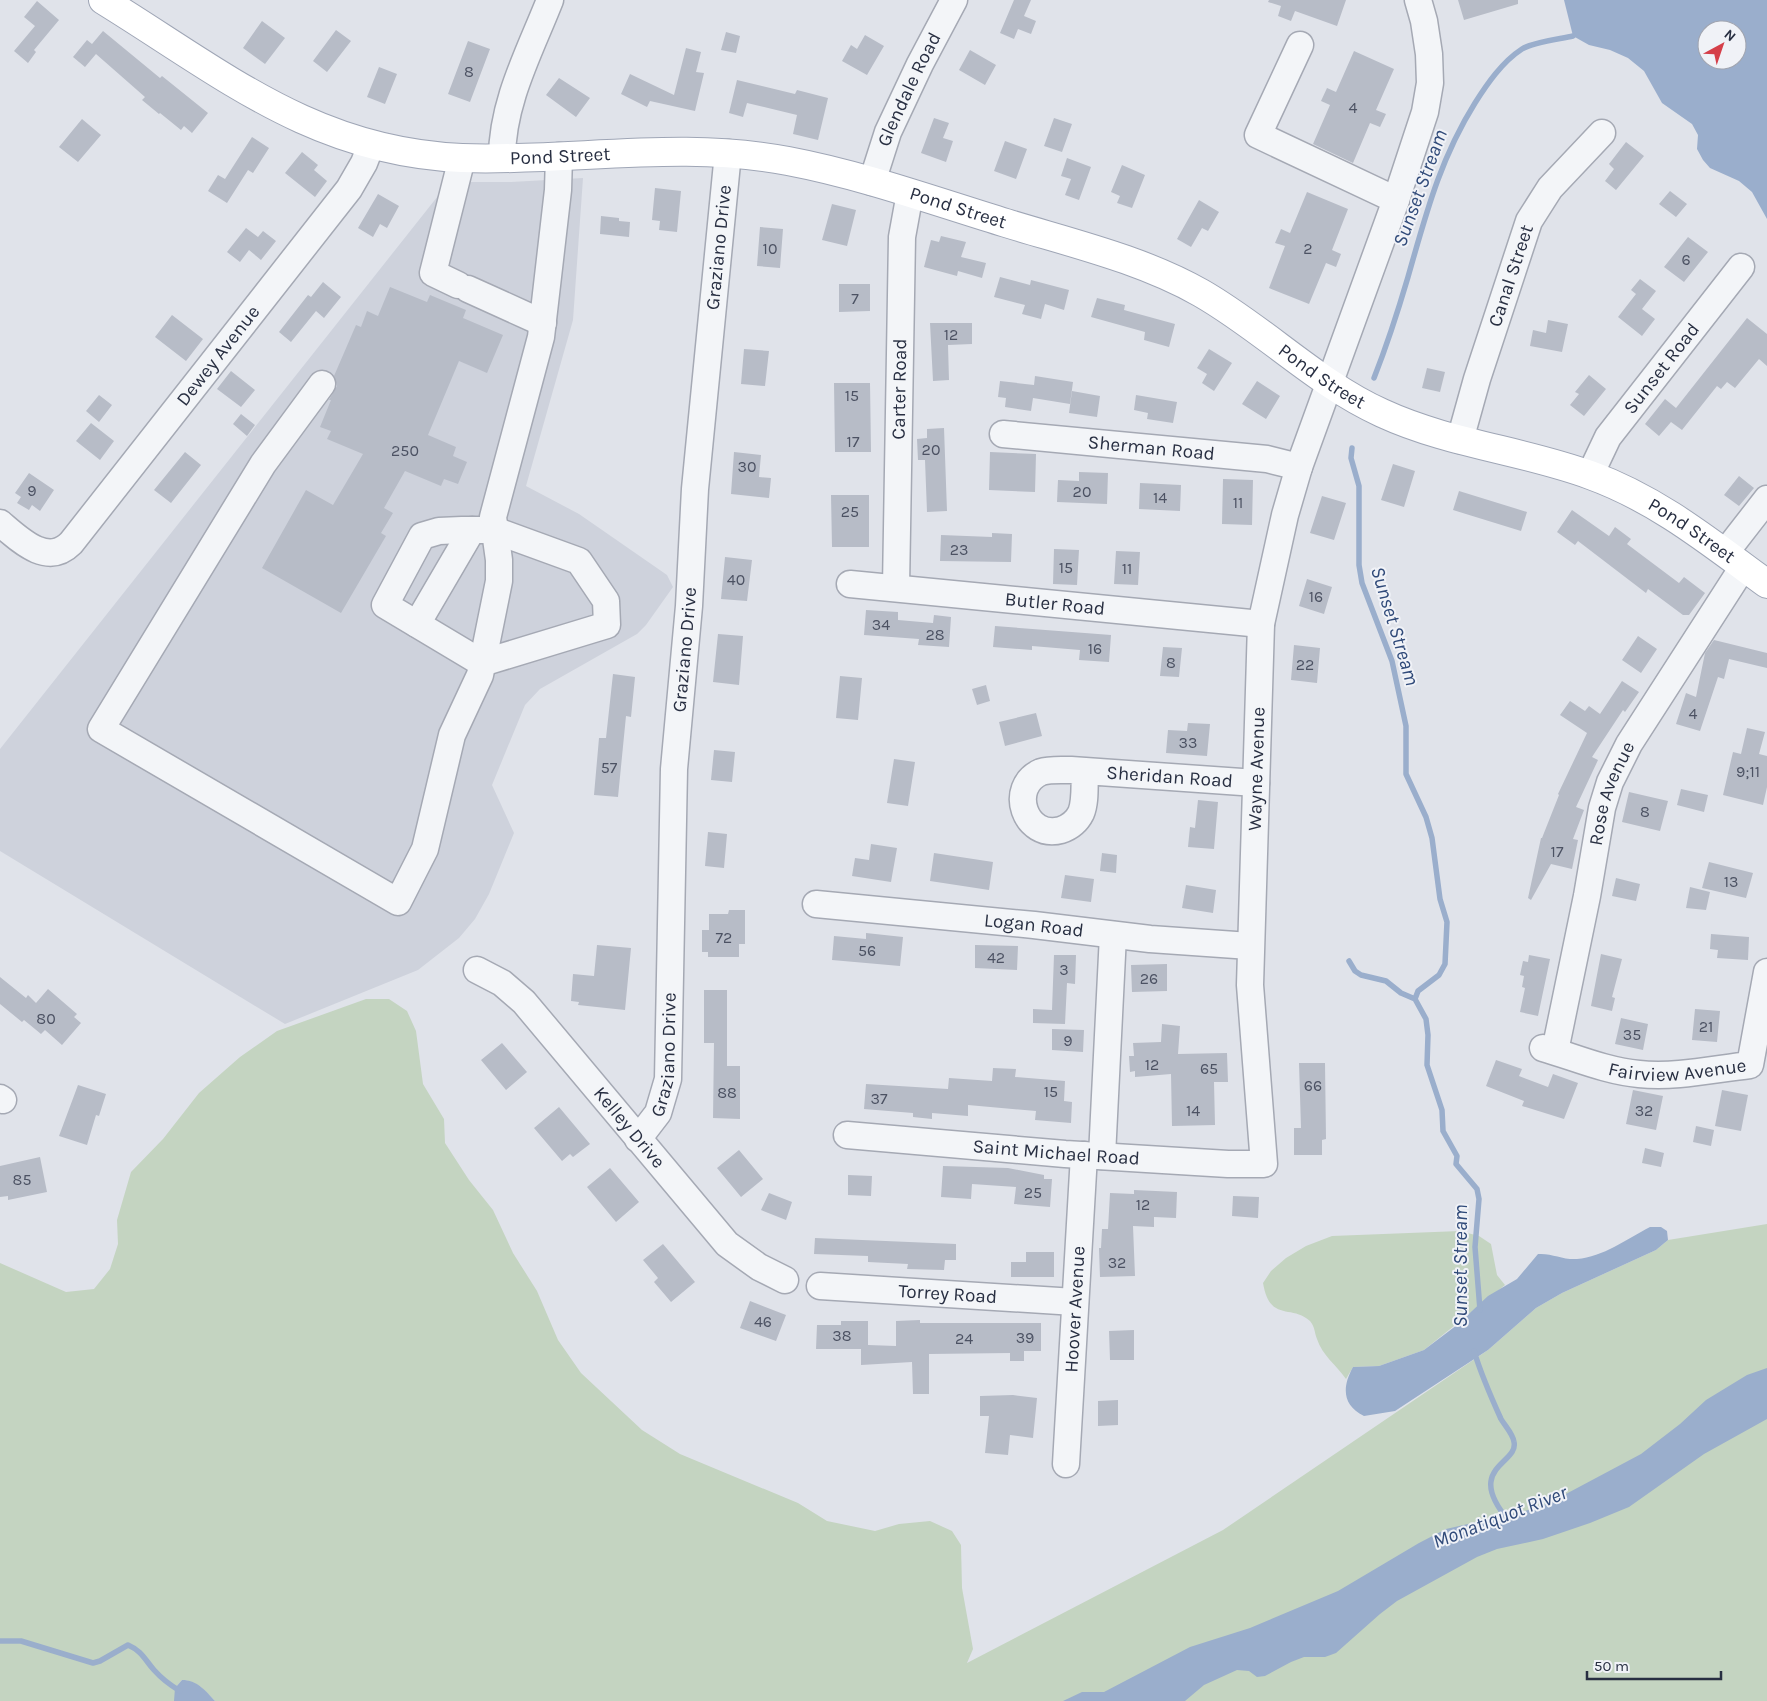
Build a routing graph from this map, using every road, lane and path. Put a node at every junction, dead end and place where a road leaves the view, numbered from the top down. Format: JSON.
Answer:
{"nodes":[{"id":1,"x":103,"y":0,"type":"edge"},
{"id":2,"x":550,"y":0,"type":"edge"},
{"id":3,"x":954,"y":0,"type":"edge"},
{"id":4,"x":1418,"y":0,"type":"edge"},
{"id":5,"x":1300,"y":45,"type":"dead end"},
{"id":6,"x":1602,"y":133,"type":"dead end"},
{"id":7,"x":372,"y":145,"type":"junction"},
{"id":8,"x":728,"y":153,"type":"junction"},
{"id":9,"x":559,"y":156,"type":"junction"},
{"id":10,"x":462,"y":158,"type":"junction"},
{"id":11,"x":502,"y":158,"type":"junction"},
{"id":12,"x":872,"y":182,"type":"junction"},
{"id":13,"x":910,"y":193,"type":"junction"},
{"id":14,"x":1396,"y":200,"type":"junction"},
{"id":15,"x":1741,"y":267,"type":"dead end"},
{"id":16,"x":543,"y":323,"type":"junction"},
{"id":17,"x":1329,"y":383,"type":"junction"},
{"id":18,"x":322,"y":384,"type":"dead end"},
{"id":19,"x":1003,"y":434,"type":"dead end"},
{"id":20,"x":1460,"y":440,"type":"junction"},
{"id":21,"x":1298,"y":466,"type":"junction"},
{"id":22,"x":1590,"y":475,"type":"junction"},
{"id":23,"x":1767,"y":499,"type":"edge"},
{"id":24,"x":0,"y":523,"type":"edge"},
{"id":25,"x":483,"y":530,"type":"junction"},
{"id":26,"x":1734,"y":560,"type":"junction"},
{"id":27,"x":850,"y":584,"type":"dead end"},
{"id":28,"x":1767,"y":584,"type":"edge"},
{"id":29,"x":896,"y":587,"type":"junction"},
{"id":30,"x":417,"y":624,"type":"junction"},
{"id":31,"x":1262,"y":624,"type":"junction"},
{"id":32,"x":482,"y":663,"type":"junction"},
{"id":33,"x":1085,"y":771,"type":"dead end"},
{"id":34,"x":1256,"y":783,"type":"junction"},
{"id":35,"x":816,"y":904,"type":"dead end"},
{"id":36,"x":1113,"y":935,"type":"junction"},
{"id":37,"x":1250,"y":946,"type":"junction"},
{"id":38,"x":477,"y":970,"type":"dead end"},
{"id":39,"x":1767,"y":972,"type":"edge"},
{"id":40,"x":1549,"y":1050,"type":"joint"},
{"id":41,"x":848,"y":1135,"type":"dead end"},
{"id":42,"x":638,"y":1139,"type":"junction"},
{"id":43,"x":1093,"y":1156,"type":"junction"},
{"id":44,"x":1264,"y":1164,"type":"joint"},
{"id":45,"x":785,"y":1280,"type":"dead end"},
{"id":46,"x":820,"y":1286,"type":"dead end"},
{"id":47,"x":1075,"y":1302,"type":"junction"},
{"id":48,"x":1066,"y":1464,"type":"dead end"}],
"edges":[{"from":1,"to":7,"type":"main road","name":"Pond Street"},
{"from":2,"to":11,"type":"street"},
{"from":3,"to":12,"type":"street","name":"Glendale Road"},
{"from":4,"to":14,"type":"street","name":"Wayne Avenue"},
{"from":5,"to":14,"type":"street"},
{"from":6,"to":20,"type":"street","name":"Canal Street"},
{"from":7,"to":10,"type":"main road","name":"Pond Street"},
{"from":7,"to":24,"type":"street","name":"Dewey Avenue"},
{"from":8,"to":9,"type":"main road","name":"Pond Street"},
{"from":8,"to":12,"type":"main road","name":"Pond Street"},
{"from":8,"to":42,"type":"street","name":"Graziano Drive"},
{"from":9,"to":11,"type":"main road","name":"Pond Street"},
{"from":9,"to":16,"type":"street"},
{"from":10,"to":11,"type":"main road","name":"Pond Street"},
{"from":10,"to":16,"type":"street"},
{"from":12,"to":13,"type":"main road","name":"Pond Street"},
{"from":13,"to":17,"type":"main road","name":"Pond Street"},
{"from":13,"to":29,"type":"street","name":"Carter Road"},
{"from":14,"to":17,"type":"street","name":"Wayne Avenue"},
{"from":15,"to":22,"type":"street","name":"Sunset Road"},
{"from":16,"to":25,"type":"street"},
{"from":17,"to":20,"type":"main road","name":"Pond Street"},
{"from":17,"to":21,"type":"street","name":"Wayne Avenue"},
{"from":18,"to":32,"type":"street"},
{"from":19,"to":21,"type":"street","name":"Sherman Road"},
{"from":20,"to":22,"type":"main road","name":"Pond Street"},
{"from":21,"to":31,"type":"street","name":"Wayne Avenue"},
{"from":22,"to":26,"type":"main road","name":"Pond Street"},
{"from":23,"to":26,"type":"street","name":"Rose Avenue"},
{"from":25,"to":30,"type":"street"},
{"from":25,"to":30,"type":"street"},
{"from":25,"to":32,"type":"street"},
{"from":25,"to":32,"type":"street"},
{"from":26,"to":28,"type":"main road","name":"Pond Street"},
{"from":26,"to":40,"type":"street","name":"Rose Avenue"},
{"from":27,"to":29,"type":"street","name":"Butler Road"},
{"from":29,"to":31,"type":"street","name":"Butler Road"},
{"from":30,"to":32,"type":"street"},
{"from":31,"to":34,"type":"street","name":"Wayne Avenue"},
{"from":33,"to":34,"type":"street","name":"Sheridan Road"},
{"from":34,"to":37,"type":"street","name":"Wayne Avenue"},
{"from":35,"to":36,"type":"street","name":"Logan Road"},
{"from":36,"to":37,"type":"street","name":"Logan Road"},
{"from":36,"to":43,"type":"street","name":"Hoover Avenue"},
{"from":37,"to":44,"type":"street","name":"Wayne Avenue"},
{"from":38,"to":42,"type":"street","name":"Kelley Drive"},
{"from":39,"to":40,"type":"street","name":"Fairview Avenue"},
{"from":41,"to":43,"type":"street","name":"Saint Michael Road"},
{"from":42,"to":45,"type":"street","name":"Kelley Drive"},
{"from":43,"to":44,"type":"street","name":"Saint Michael Road"},
{"from":43,"to":47,"type":"street","name":"Hoover Avenue"},
{"from":46,"to":47,"type":"street","name":"Torrey Road"},
{"from":47,"to":48,"type":"street","name":"Hoover Avenue"}]}
